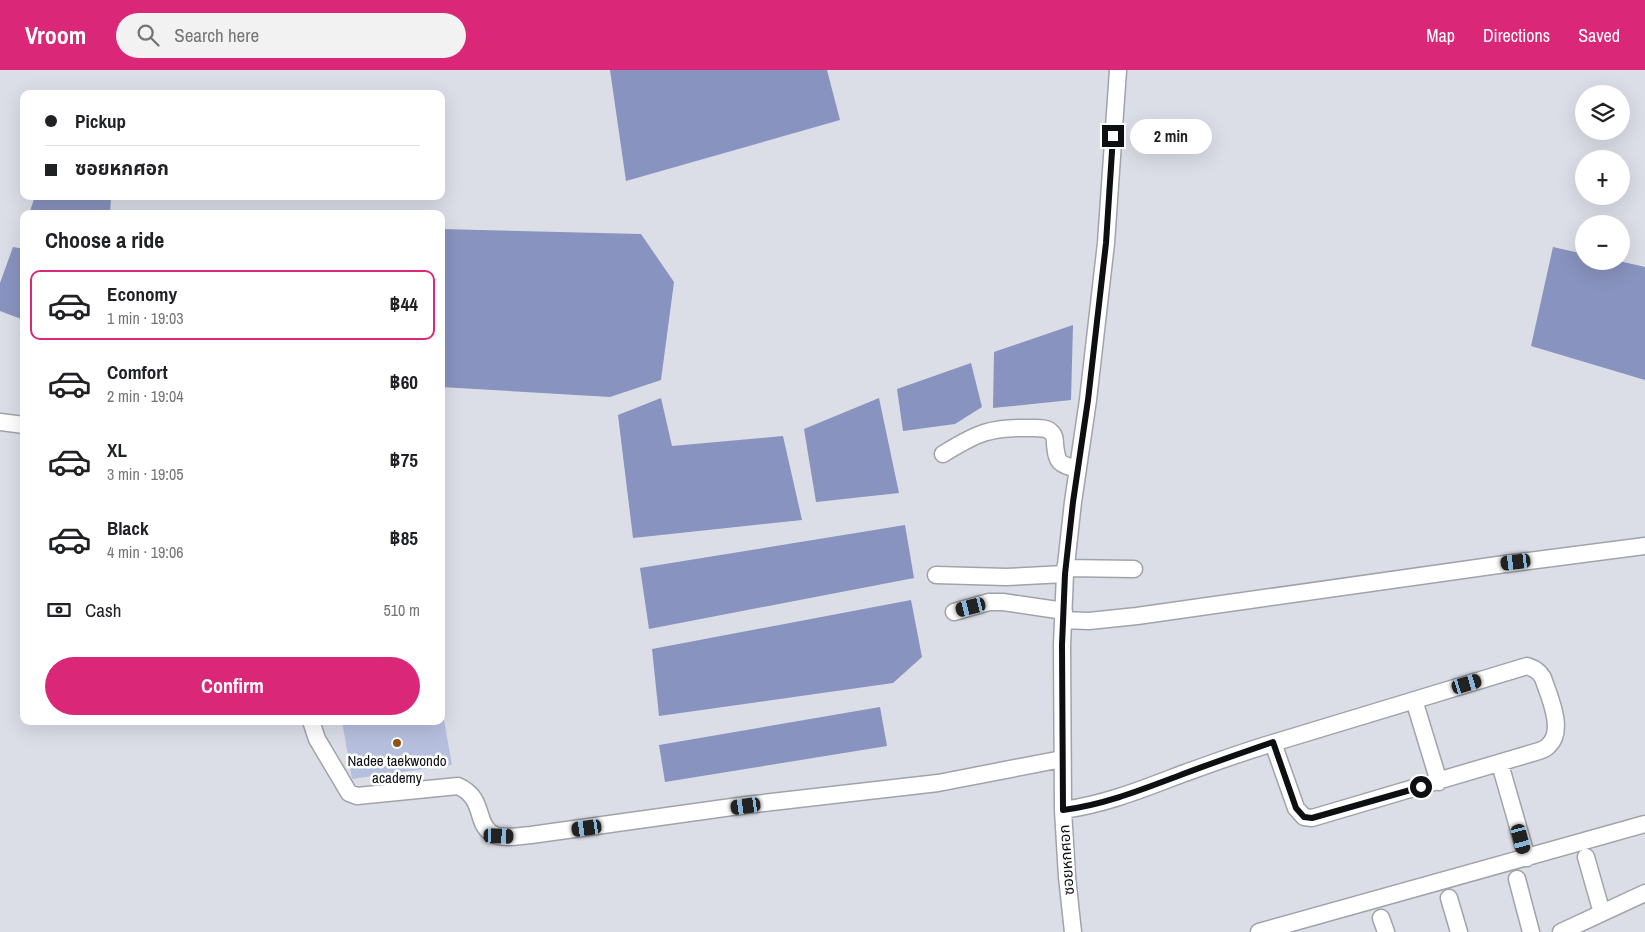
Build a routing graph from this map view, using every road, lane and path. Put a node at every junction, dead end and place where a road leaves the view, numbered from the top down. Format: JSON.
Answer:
{"nodes":[{"id":1,"x":1118,"y":70,"type":"edge"},
{"id":2,"x":0,"y":422,"type":"edge"},
{"id":3,"x":20,"y":424,"type":"edge"},
{"id":4,"x":943,"y":454,"type":"dead end"},
{"id":5,"x":1078,"y":469,"type":"junction"},
{"id":6,"x":1645,"y":546,"type":"edge"},
{"id":7,"x":1134,"y":569,"type":"dead end"},
{"id":8,"x":1068,"y":570,"type":"junction"},
{"id":9,"x":936,"y":575,"type":"dead end"},
{"id":10,"x":954,"y":612,"type":"dead end"},
{"id":11,"x":1072,"y":618,"type":"junction"},
{"id":12,"x":1414,"y":700,"type":"junction"},
{"id":13,"x":312,"y":725,"type":"edge"},
{"id":14,"x":1273,"y":742,"type":"junction"},
{"id":15,"x":1062,"y":759,"type":"junction"},
{"id":16,"x":1500,"y":764,"type":"junction"},
{"id":17,"x":1439,"y":782,"type":"junction"},
{"id":18,"x":1076,"y":808,"type":"junction"},
{"id":19,"x":1645,"y":824,"type":"edge"},
{"id":20,"x":1586,"y":857,"type":"dead end"},
{"id":21,"x":1526,"y":858,"type":"junction"},
{"id":22,"x":1517,"y":879,"type":"dead end"},
{"id":23,"x":1645,"y":893,"type":"edge"},
{"id":24,"x":1449,"y":898,"type":"dead end"},
{"id":25,"x":1602,"y":913,"type":"junction"},
{"id":26,"x":1073,"y":932,"type":"edge"},
{"id":27,"x":1259,"y":932,"type":"edge"},
{"id":28,"x":1459,"y":932,"type":"edge"},
{"id":29,"x":1531,"y":932,"type":"edge"},
{"id":30,"x":1561,"y":932,"type":"edge"}],
"edges":[{"from":1,"to":5,"type":"street","name":"ซอยหกศอก"},
{"from":2,"to":3,"type":"street"},
{"from":4,"to":5,"type":"street"},
{"from":5,"to":8,"type":"street","name":"ซอยหกศอก"},
{"from":6,"to":11,"type":"street"},
{"from":7,"to":8,"type":"street"},
{"from":8,"to":9,"type":"street"},
{"from":8,"to":11,"type":"street","name":"ซอยหกศอก"},
{"from":10,"to":11,"type":"street"},
{"from":11,"to":15,"type":"street","name":"ซอยหกศอก"},
{"from":12,"to":14,"type":"street"},
{"from":12,"to":16,"type":"street"},
{"from":12,"to":17,"type":"street"},
{"from":13,"to":15,"type":"street"},
{"from":14,"to":17,"type":"street"},
{"from":14,"to":18,"type":"street"},
{"from":15,"to":18,"type":"street","name":"ซอยหกศอก"},
{"from":16,"to":17,"type":"street"},
{"from":16,"to":21,"type":"street"},
{"from":18,"to":26,"type":"street","name":"ซอยหกศอก"},
{"from":19,"to":21,"type":"street"},
{"from":20,"to":25,"type":"street"},
{"from":21,"to":27,"type":"street"},
{"from":22,"to":29,"type":"street"},
{"from":23,"to":25,"type":"street"},
{"from":24,"to":28,"type":"street"},
{"from":25,"to":30,"type":"street"}]}
